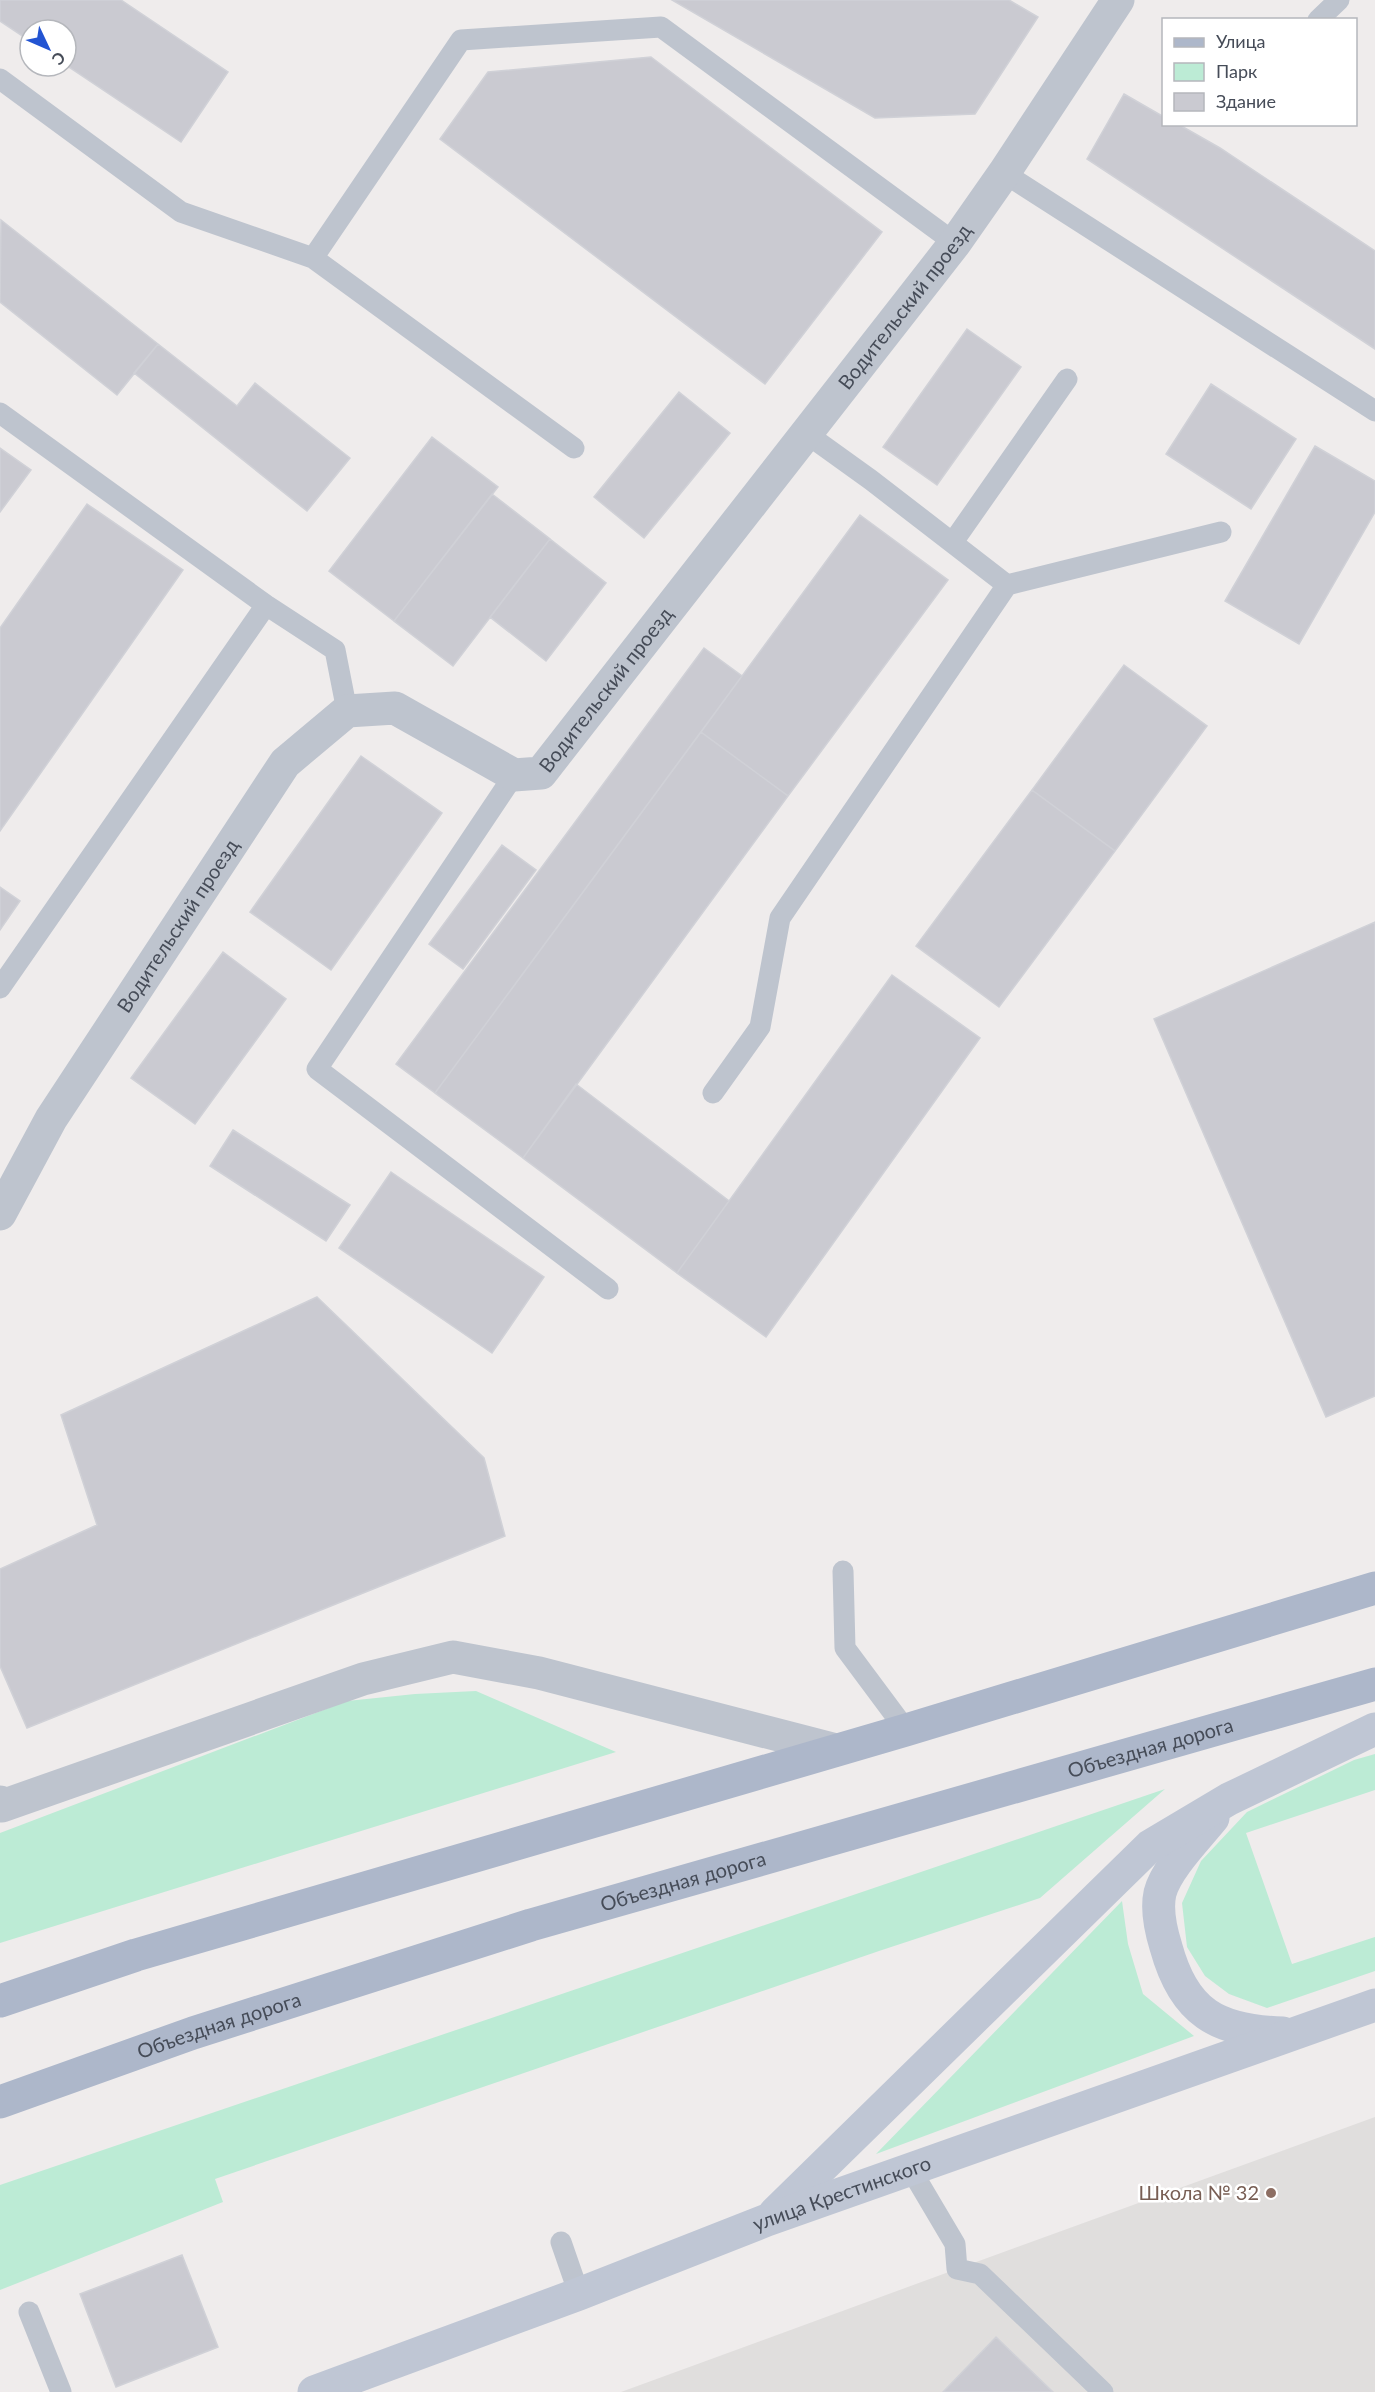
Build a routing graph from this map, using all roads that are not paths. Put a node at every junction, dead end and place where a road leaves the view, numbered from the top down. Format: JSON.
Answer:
{"nodes":[{"id":1,"x":1118,"y":0,"type":"edge"},
{"id":2,"x":1339,"y":0,"type":"edge"},
{"id":3,"x":1320,"y":18,"type":"edge"},
{"id":4,"x":0,"y":79,"type":"edge"},
{"id":5,"x":1004,"y":173,"type":"junction"},
{"id":6,"x":955,"y":243,"type":"junction"},
{"id":7,"x":313,"y":258,"type":"junction"},
{"id":8,"x":1067,"y":379,"type":"dead end"},
{"id":9,"x":1375,"y":411,"type":"edge"},
{"id":10,"x":0,"y":413,"type":"edge"},
{"id":11,"x":807,"y":434,"type":"junction"},
{"id":12,"x":574,"y":448,"type":"dead end"},
{"id":13,"x":1221,"y":532,"type":"dead end"},
{"id":14,"x":952,"y":542,"type":"junction"},
{"id":15,"x":1007,"y":585,"type":"junction"},
{"id":16,"x":266,"y":605,"type":"junction"},
{"id":17,"x":347,"y":711,"type":"junction"},
{"id":18,"x":514,"y":775,"type":"junction"},
{"id":19,"x":0,"y":988,"type":"edge"},
{"id":20,"x":713,"y":1093,"type":"dead end"},
{"id":21,"x":0,"y":1214,"type":"edge"},
{"id":22,"x":608,"y":1289,"type":"dead end"},
{"id":23,"x":843,"y":1571,"type":"dead end"},
{"id":24,"x":1375,"y":1588,"type":"edge"},
{"id":25,"x":1375,"y":1684,"type":"edge"},
{"id":26,"x":1375,"y":1729,"type":"edge"},
{"id":27,"x":906,"y":1730,"type":"junction"},
{"id":28,"x":836,"y":1750,"type":"junction"},
{"id":29,"x":1229,"y":1799,"type":"junction"},
{"id":30,"x":1,"y":1805,"type":"edge"},
{"id":31,"x":0,"y":2001,"type":"edge"},
{"id":32,"x":1375,"y":2005,"type":"edge"},
{"id":33,"x":1297,"y":2033,"type":"junction"},
{"id":34,"x":0,"y":2102,"type":"edge"},
{"id":35,"x":910,"y":2168,"type":"junction"},
{"id":36,"x":767,"y":2220,"type":"junction"},
{"id":37,"x":561,"y":2241,"type":"dead end"},
{"id":38,"x":579,"y":2294,"type":"junction"},
{"id":39,"x":29,"y":2312,"type":"dead end"},
{"id":40,"x":61,"y":2392,"type":"edge"},
{"id":41,"x":314,"y":2392,"type":"edge"},
{"id":42,"x":1103,"y":2392,"type":"edge"}],
"edges":[{"from":1,"to":5,"type":"street","name":"Водительский проезд"},
{"from":2,"to":3,"type":"lane"},
{"from":4,"to":7,"type":"lane"},
{"from":5,"to":6,"type":"street","name":"Водительский проезд"},
{"from":5,"to":9,"type":"lane"},
{"from":6,"to":7,"type":"lane"},
{"from":6,"to":11,"type":"street","name":"Водительский проезд"},
{"from":7,"to":12,"type":"lane"},
{"from":8,"to":14,"type":"lane"},
{"from":10,"to":16,"type":"lane"},
{"from":11,"to":14,"type":"lane"},
{"from":11,"to":18,"type":"street","name":"Водительский проезд"},
{"from":13,"to":15,"type":"lane"},
{"from":14,"to":15,"type":"lane"},
{"from":15,"to":20,"type":"lane"},
{"from":16,"to":17,"type":"lane"},
{"from":16,"to":19,"type":"lane"},
{"from":17,"to":18,"type":"street","name":"Водительский проезд"},
{"from":17,"to":21,"type":"street","name":"Водительский проезд"},
{"from":18,"to":22,"type":"lane"},
{"from":23,"to":27,"type":"lane"},
{"from":24,"to":27,"type":"main road"},
{"from":25,"to":34,"type":"main road","name":"Объездная дорога"},
{"from":26,"to":29,"type":"street"},
{"from":27,"to":28,"type":"main road"},
{"from":28,"to":30,"type":"street"},
{"from":28,"to":31,"type":"main road"},
{"from":29,"to":33,"type":"street"},
{"from":29,"to":36,"type":"street"},
{"from":32,"to":33,"type":"street","name":"улица Крестинского"},
{"from":33,"to":35,"type":"street","name":"улица Крестинского"},
{"from":35,"to":36,"type":"street","name":"улица Крестинского"},
{"from":35,"to":42,"type":"lane"},
{"from":36,"to":38,"type":"street","name":"улица Крестинского"},
{"from":37,"to":38,"type":"lane"},
{"from":38,"to":41,"type":"street","name":"улица Крестинского"},
{"from":39,"to":40,"type":"lane"}]}
